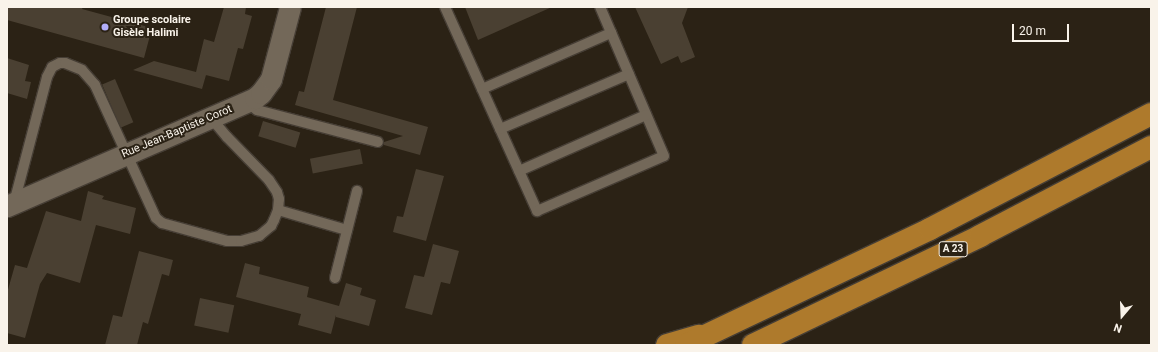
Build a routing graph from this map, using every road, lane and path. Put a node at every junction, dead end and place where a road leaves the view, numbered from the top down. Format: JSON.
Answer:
{"nodes":[{"id":1,"x":290,"y":7,"type":"edge"},
{"id":2,"x":444,"y":7,"type":"edge"},
{"id":3,"x":600,"y":7,"type":"edge"},
{"id":4,"x":611,"y":33,"type":"junction"},
{"id":5,"x":629,"y":74,"type":"junction"},
{"id":6,"x":482,"y":89,"type":"junction"},
{"id":7,"x":246,"y":102,"type":"junction"},
{"id":8,"x":1151,"y":114,"type":"edge"},
{"id":9,"x":646,"y":115,"type":"junction"},
{"id":10,"x":211,"y":118,"type":"junction"},
{"id":11,"x":500,"y":129,"type":"junction"},
{"id":12,"x":378,"y":142,"type":"dead end"},
{"id":13,"x":1151,"y":147,"type":"edge"},
{"id":14,"x":127,"y":154,"type":"junction"},
{"id":15,"x":519,"y":171,"type":"junction"},
{"id":16,"x":356,"y":192,"type":"dead end"},
{"id":17,"x":10,"y":205,"type":"edge"},
{"id":18,"x":278,"y":210,"type":"junction"},
{"id":19,"x":347,"y":230,"type":"junction"},
{"id":20,"x":335,"y":278,"type":"dead end"},
{"id":21,"x":713,"y":332,"type":"junction"},
{"id":22,"x":667,"y":345,"type":"edge"},
{"id":23,"x":686,"y":345,"type":"edge"},
{"id":24,"x":753,"y":345,"type":"edge"}],
"edges":[{"from":1,"to":7,"type":"street","name":"Rue Jean-Baptiste Corot"},
{"from":2,"to":6,"type":"lane"},
{"from":3,"to":4,"type":"lane"},
{"from":4,"to":5,"type":"lane"},
{"from":4,"to":6,"type":"lane"},
{"from":5,"to":9,"type":"lane"},
{"from":5,"to":11,"type":"lane"},
{"from":6,"to":11,"type":"lane"},
{"from":7,"to":10,"type":"street","name":"Rue Jean-Baptiste Corot"},
{"from":7,"to":12,"type":"lane"},
{"from":8,"to":21,"type":"highway","number":"A 23"},
{"from":9,"to":15,"type":"lane"},
{"from":9,"to":15,"type":"lane"},
{"from":10,"to":14,"type":"street","name":"Rue Jean-Baptiste Corot"},
{"from":10,"to":18,"type":"lane"},
{"from":11,"to":15,"type":"lane"},
{"from":13,"to":24,"type":"highway","number":"A 23"},
{"from":14,"to":17,"type":"street","name":"Rue Jean-Baptiste Corot"},
{"from":14,"to":17,"type":"lane"},
{"from":14,"to":18,"type":"lane"},
{"from":16,"to":19,"type":"lane"},
{"from":18,"to":19,"type":"lane"},
{"from":19,"to":20,"type":"lane"},
{"from":21,"to":22,"type":"highway"},
{"from":21,"to":23,"type":"highway","number":"A 23"}]}
